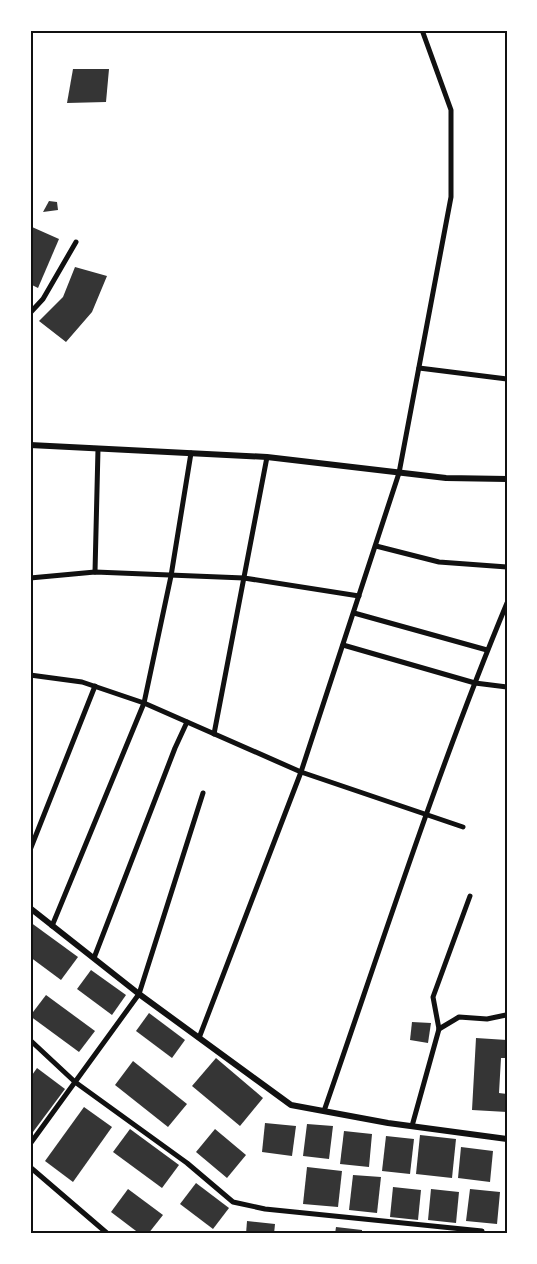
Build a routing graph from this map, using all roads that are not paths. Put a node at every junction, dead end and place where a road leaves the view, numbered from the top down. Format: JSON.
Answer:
{"nodes":[{"id":1,"x":423,"y":30,"type":"edge"},
{"id":2,"x":76,"y":242,"type":"dead end"},
{"id":3,"x":30,"y":313,"type":"edge"},
{"id":4,"x":419,"y":368,"type":"junction"},
{"id":5,"x":507,"y":379,"type":"edge"},
{"id":6,"x":30,"y":445,"type":"edge"},
{"id":7,"x":98,"y":448,"type":"junction"},
{"id":8,"x":191,"y":453,"type":"junction"},
{"id":9,"x":267,"y":457,"type":"junction"},
{"id":10,"x":399,"y":472,"type":"junction"},
{"id":11,"x":507,"y":479,"type":"edge"},
{"id":12,"x":376,"y":546,"type":"junction"},
{"id":13,"x":507,"y":567,"type":"edge"},
{"id":14,"x":95,"y":572,"type":"junction"},
{"id":15,"x":171,"y":576,"type":"junction"},
{"id":16,"x":30,"y":578,"type":"edge"},
{"id":17,"x":244,"y":578,"type":"junction"},
{"id":18,"x":359,"y":596,"type":"junction"},
{"id":19,"x":507,"y":603,"type":"edge"},
{"id":20,"x":354,"y":613,"type":"junction"},
{"id":21,"x":343,"y":645,"type":"junction"},
{"id":22,"x":487,"y":650,"type":"junction"},
{"id":23,"x":30,"y":675,"type":"edge"},
{"id":24,"x":475,"y":683,"type":"junction"},
{"id":25,"x":95,"y":686,"type":"junction"},
{"id":26,"x":507,"y":687,"type":"edge"},
{"id":27,"x":144,"y":703,"type":"junction"},
{"id":28,"x":187,"y":722,"type":"junction"},
{"id":29,"x":214,"y":734,"type":"junction"},
{"id":30,"x":301,"y":772,"type":"junction"},
{"id":31,"x":203,"y":793,"type":"dead end"},
{"id":32,"x":426,"y":815,"type":"junction"},
{"id":33,"x":463,"y":827,"type":"dead end"},
{"id":34,"x":30,"y":850,"type":"edge"},
{"id":35,"x":470,"y":896,"type":"dead end"},
{"id":36,"x":30,"y":908,"type":"edge"},
{"id":37,"x":52,"y":926,"type":"junction"},
{"id":38,"x":94,"y":958,"type":"junction"},
{"id":39,"x":139,"y":994,"type":"junction"},
{"id":40,"x":507,"y":1014,"type":"edge"},
{"id":41,"x":439,"y":1029,"type":"junction"},
{"id":42,"x":199,"y":1038,"type":"junction"},
{"id":43,"x":30,"y":1040,"type":"edge"},
{"id":44,"x":75,"y":1082,"type":"junction"},
{"id":45,"x":324,"y":1111,"type":"junction"},
{"id":46,"x":412,"y":1126,"type":"junction"},
{"id":47,"x":507,"y":1139,"type":"edge"},
{"id":48,"x":30,"y":1144,"type":"edge"},
{"id":49,"x":30,"y":1167,"type":"edge"},
{"id":50,"x":482,"y":1231,"type":"dead end"},
{"id":51,"x":108,"y":1234,"type":"edge"}],
"edges":[{"from":1,"to":4,"type":"street"},
{"from":2,"to":3,"type":"street"},
{"from":4,"to":5,"type":"street"},
{"from":4,"to":10,"type":"street"},
{"from":6,"to":7,"type":"street"},
{"from":7,"to":8,"type":"street"},
{"from":7,"to":14,"type":"street"},
{"from":8,"to":9,"type":"street"},
{"from":8,"to":15,"type":"street"},
{"from":9,"to":10,"type":"street"},
{"from":9,"to":17,"type":"street"},
{"from":10,"to":11,"type":"street"},
{"from":10,"to":12,"type":"street"},
{"from":12,"to":13,"type":"street"},
{"from":12,"to":18,"type":"street"},
{"from":14,"to":15,"type":"street"},
{"from":14,"to":16,"type":"street"},
{"from":15,"to":17,"type":"street"},
{"from":15,"to":27,"type":"street"},
{"from":17,"to":18,"type":"street"},
{"from":17,"to":29,"type":"street"},
{"from":18,"to":20,"type":"street"},
{"from":19,"to":22,"type":"street"},
{"from":20,"to":21,"type":"street"},
{"from":20,"to":22,"type":"street"},
{"from":21,"to":24,"type":"street"},
{"from":21,"to":30,"type":"street"},
{"from":22,"to":24,"type":"street"},
{"from":23,"to":25,"type":"street"},
{"from":24,"to":26,"type":"street"},
{"from":24,"to":32,"type":"street"},
{"from":25,"to":27,"type":"street"},
{"from":25,"to":34,"type":"street"},
{"from":27,"to":28,"type":"street"},
{"from":27,"to":37,"type":"street"},
{"from":28,"to":29,"type":"street"},
{"from":28,"to":38,"type":"street"},
{"from":29,"to":30,"type":"street"},
{"from":30,"to":32,"type":"street"},
{"from":30,"to":42,"type":"street"},
{"from":31,"to":39,"type":"street"},
{"from":32,"to":33,"type":"street"},
{"from":32,"to":45,"type":"street"},
{"from":35,"to":41,"type":"street"},
{"from":36,"to":37,"type":"street"},
{"from":37,"to":38,"type":"street"},
{"from":38,"to":39,"type":"street"},
{"from":39,"to":42,"type":"street"},
{"from":39,"to":44,"type":"street"},
{"from":40,"to":41,"type":"street"},
{"from":41,"to":46,"type":"street"},
{"from":42,"to":45,"type":"street"},
{"from":43,"to":44,"type":"street"},
{"from":44,"to":48,"type":"street"},
{"from":44,"to":50,"type":"street"},
{"from":45,"to":46,"type":"street"},
{"from":46,"to":47,"type":"street"},
{"from":49,"to":51,"type":"street"}]}
